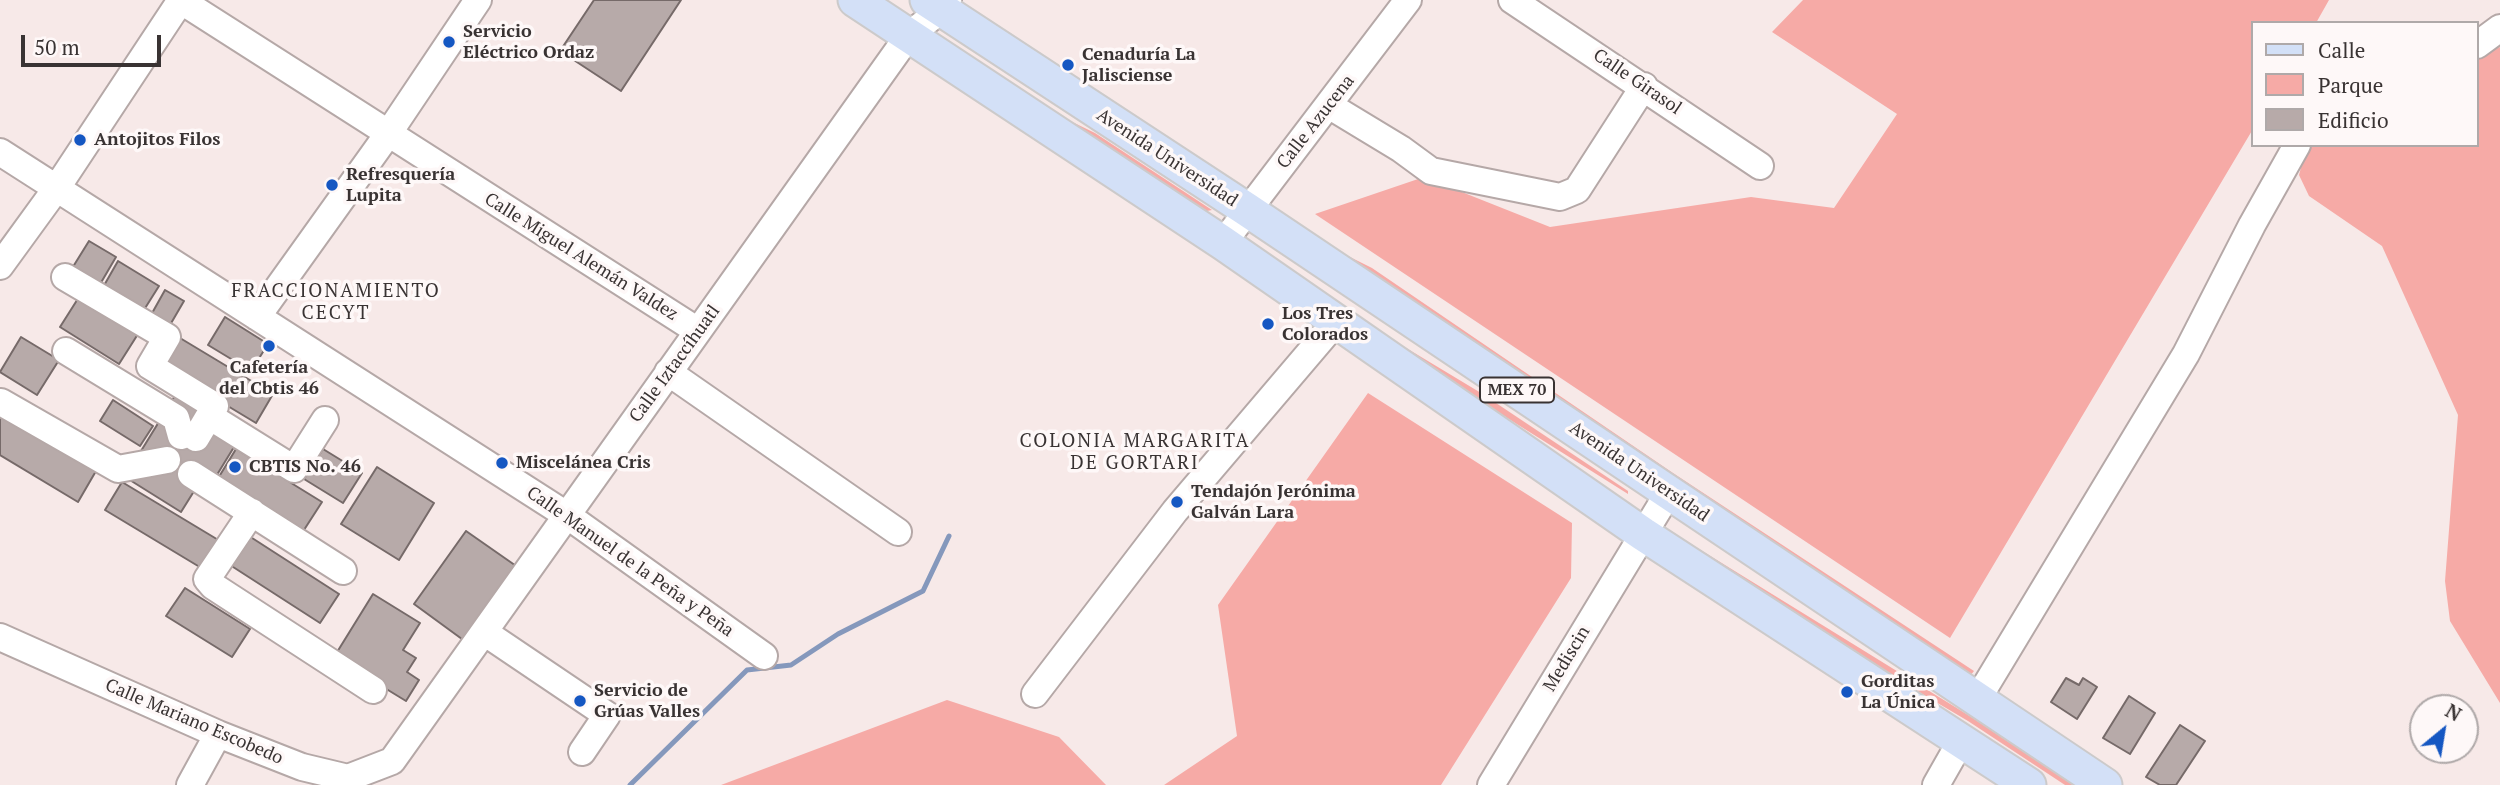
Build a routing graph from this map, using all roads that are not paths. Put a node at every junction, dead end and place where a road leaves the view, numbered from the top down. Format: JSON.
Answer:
{"nodes":[{"id":1,"x":180,"y":0,"type":"edge"},
{"id":2,"x":478,"y":0,"type":"edge"},
{"id":3,"x":855,"y":0,"type":"edge"},
{"id":4,"x":1408,"y":0,"type":"edge"},
{"id":5,"x":1512,"y":0,"type":"edge"},
{"id":6,"x":939,"y":3,"type":"edge"},
{"id":7,"x":2500,"y":28,"type":"edge"},
{"id":8,"x":909,"y":35,"type":"junction"},
{"id":9,"x":2479,"y":44,"type":"edge"},
{"id":10,"x":1644,"y":86,"type":"junction"},
{"id":11,"x":1330,"y":106,"type":"junction"},
{"id":12,"x":388,"y":134,"type":"junction"},
{"id":13,"x":2296,"y":147,"type":"edge"},
{"id":14,"x":0,"y":152,"type":"edge"},
{"id":15,"x":1760,"y":166,"type":"dead end"},
{"id":16,"x":56,"y":189,"type":"junction"},
{"id":17,"x":1246,"y":209,"type":"junction"},
{"id":18,"x":1223,"y":243,"type":"junction"},
{"id":19,"x":0,"y":266,"type":"edge"},
{"id":20,"x":65,"y":277,"type":"dead end"},
{"id":21,"x":257,"y":317,"type":"junction"},
{"id":22,"x":1335,"y":323,"type":"junction"},
{"id":23,"x":698,"y":331,"type":"junction"},
{"id":24,"x":66,"y":351,"type":"dead end"},
{"id":25,"x":668,"y":372,"type":"junction"},
{"id":26,"x":1,"y":402,"type":"edge"},
{"id":27,"x":325,"y":420,"type":"dead end"},
{"id":28,"x":195,"y":430,"type":"junction"},
{"id":29,"x":167,"y":460,"type":"junction"},
{"id":30,"x":191,"y":474,"type":"junction"},
{"id":31,"x":1669,"y":492,"type":"junction"},
{"id":32,"x":252,"y":512,"type":"junction"},
{"id":33,"x":568,"y":516,"type":"junction"},
{"id":34,"x":898,"y":533,"type":"dead end"},
{"id":35,"x":1643,"y":534,"type":"junction"},
{"id":36,"x":343,"y":570,"type":"dead end"},
{"id":37,"x":484,"y":632,"type":"junction"},
{"id":38,"x":0,"y":637,"type":"edge"},
{"id":39,"x":764,"y":656,"type":"dead end"},
{"id":40,"x":373,"y":690,"type":"dead end"},
{"id":41,"x":1035,"y":694,"type":"dead end"},
{"id":42,"x":1977,"y":700,"type":"junction"},
{"id":43,"x":218,"y":734,"type":"junction"},
{"id":44,"x":1961,"y":741,"type":"junction"},
{"id":45,"x":582,"y":752,"type":"dead end"},
{"id":46,"x":392,"y":761,"type":"joint"},
{"id":47,"x":190,"y":785,"type":"edge"},
{"id":48,"x":1491,"y":785,"type":"edge"},
{"id":49,"x":1936,"y":785,"type":"edge"},
{"id":50,"x":2029,"y":785,"type":"edge"},
{"id":51,"x":2105,"y":785,"type":"edge"}],
"edges":[{"from":1,"to":12,"type":"street","name":"Calle Miguel Alemán Valdez"},
{"from":1,"to":16,"type":"street"},
{"from":2,"to":12,"type":"street"},
{"from":3,"to":8,"type":"main road","number":"MEX 70"},
{"from":4,"to":11,"type":"street","name":"Calle Azucena"},
{"from":5,"to":10,"type":"street","name":"Calle Girasol"},
{"from":6,"to":8,"type":"street","name":"Calle Iztaccíhuatl"},
{"from":6,"to":17,"type":"main road","name":"Avenida Universidad","number":"MEX 70"},
{"from":7,"to":9,"type":"street"},
{"from":8,"to":18,"type":"main road","number":"MEX 70"},
{"from":8,"to":23,"type":"street","name":"Calle Iztaccíhuatl"},
{"from":10,"to":11,"type":"street"},
{"from":10,"to":15,"type":"street","name":"Calle Girasol"},
{"from":11,"to":17,"type":"street","name":"Calle Azucena"},
{"from":12,"to":21,"type":"street"},
{"from":12,"to":23,"type":"street","name":"Calle Miguel Alemán Valdez"},
{"from":13,"to":42,"type":"street"},
{"from":14,"to":16,"type":"street","name":"Calle Manuel de la Peña y Peña"},
{"from":16,"to":19,"type":"street"},
{"from":16,"to":21,"type":"street","name":"Calle Manuel de la Peña y Peña"},
{"from":17,"to":18,"type":"street","name":"Calle Azucena"},
{"from":17,"to":31,"type":"main road","name":"Avenida Universidad","number":"MEX 70"},
{"from":18,"to":22,"type":"main road","number":"MEX 70"},
{"from":20,"to":28,"type":"street"},
{"from":21,"to":33,"type":"street","name":"Calle Manuel de la Peña y Peña"},
{"from":22,"to":35,"type":"main road","number":"MEX 70"},
{"from":22,"to":41,"type":"street"},
{"from":23,"to":25,"type":"street","name":"Calle Iztaccíhuatl"},
{"from":24,"to":28,"type":"street"},
{"from":25,"to":33,"type":"street","name":"Calle Iztaccíhuatl"},
{"from":25,"to":34,"type":"street"},
{"from":26,"to":29,"type":"street"},
{"from":27,"to":28,"type":"street"},
{"from":28,"to":29,"type":"street"},
{"from":28,"to":30,"type":"street"},
{"from":29,"to":30,"type":"street"},
{"from":30,"to":32,"type":"street"},
{"from":31,"to":35,"type":"street","name":"Mediscin"},
{"from":31,"to":42,"type":"main road","name":"Avenida Universidad","number":"MEX 70"},
{"from":32,"to":36,"type":"street"},
{"from":32,"to":40,"type":"street"},
{"from":33,"to":37,"type":"street","name":"Calle Iztaccíhuatl"},
{"from":33,"to":39,"type":"street","name":"Calle Manuel de la Peña y Peña"},
{"from":35,"to":44,"type":"main road","number":"MEX 70"},
{"from":35,"to":48,"type":"street","name":"Mediscin"},
{"from":37,"to":45,"type":"street"},
{"from":37,"to":46,"type":"street","name":"Calle Iztaccíhuatl"},
{"from":38,"to":43,"type":"street","name":"Calle Mariano Escobedo"},
{"from":42,"to":51,"type":"main road","name":"Avenida Universidad","number":"MEX 70"},
{"from":43,"to":46,"type":"street","name":"Calle Mariano Escobedo"},
{"from":43,"to":47,"type":"street"},
{"from":44,"to":49,"type":"street"},
{"from":44,"to":50,"type":"main road","number":"MEX 70"}]}
